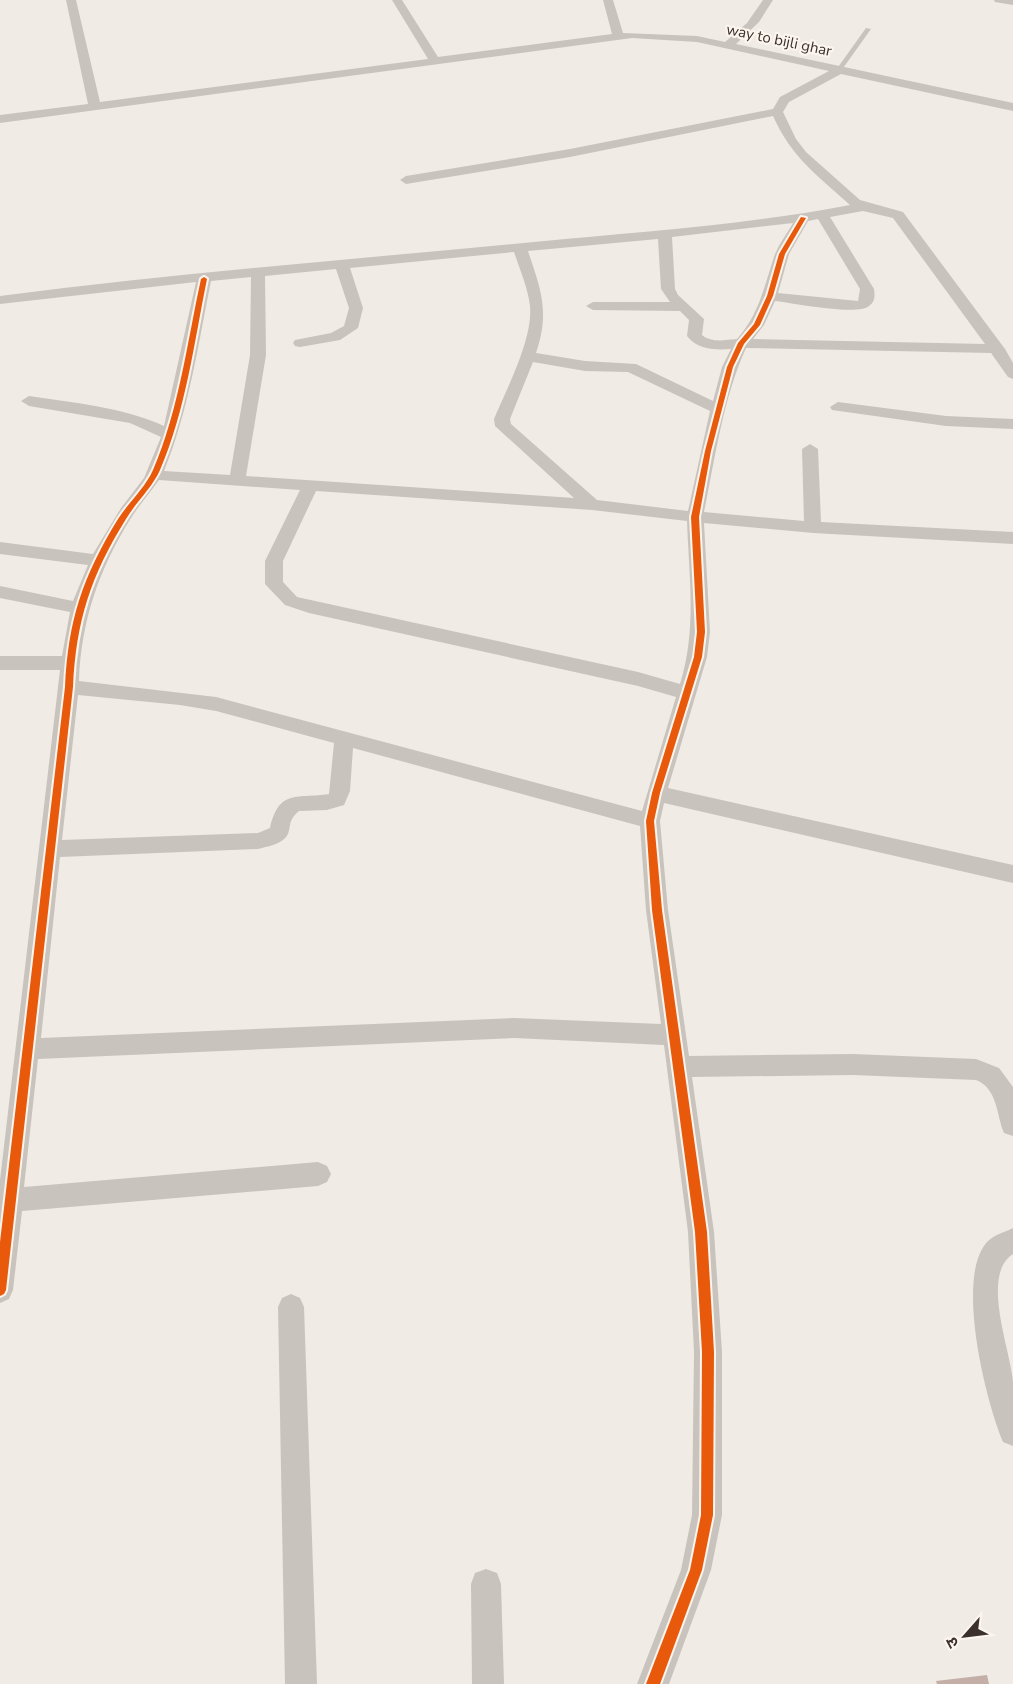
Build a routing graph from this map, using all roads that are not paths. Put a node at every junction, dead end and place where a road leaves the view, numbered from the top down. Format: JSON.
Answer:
{"nodes":[{"id":1,"x":71,"y":0,"type":"edge"},
{"id":2,"x":397,"y":0,"type":"edge"},
{"id":3,"x":608,"y":0,"type":"edge"},
{"id":4,"x":768,"y":0,"type":"edge"},
{"id":5,"x":999,"y":0,"type":"edge"},
{"id":6,"x":1013,"y":3,"type":"edge"},
{"id":7,"x":868,"y":29,"type":"dead end"},
{"id":8,"x":618,"y":36,"type":"junction"},
{"id":9,"x":728,"y":45,"type":"junction"},
{"id":10,"x":435,"y":61,"type":"junction"},
{"id":11,"x":839,"y":70,"type":"junction"},
{"id":12,"x":95,"y":107,"type":"junction"},
{"id":13,"x":1013,"y":107,"type":"edge"},
{"id":14,"x":777,"y":112,"type":"junction"},
{"id":15,"x":0,"y":119,"type":"edge"},
{"id":16,"x":406,"y":180,"type":"dead end"},
{"id":17,"x":862,"y":207,"type":"junction"},
{"id":18,"x":822,"y":215,"type":"junction"},
{"id":19,"x":803,"y":218,"type":"junction"},
{"id":20,"x":665,"y":234,"type":"junction"},
{"id":21,"x":520,"y":248,"type":"junction"},
{"id":22,"x":342,"y":265,"type":"junction"},
{"id":23,"x":258,"y":273,"type":"junction"},
{"id":24,"x":204,"y":279,"type":"junction"},
{"id":25,"x":770,"y":296,"type":"junction"},
{"id":26,"x":0,"y":300,"type":"edge"},
{"id":27,"x":593,"y":306,"type":"dead end"},
{"id":28,"x":685,"y":308,"type":"junction"},
{"id":29,"x":300,"y":343,"type":"dead end"},
{"id":30,"x":741,"y":343,"type":"junction"},
{"id":31,"x":997,"y":349,"type":"junction"},
{"id":32,"x":526,"y":356,"type":"junction"},
{"id":33,"x":1013,"y":374,"type":"edge"},
{"id":34,"x":29,"y":401,"type":"dead end"},
{"id":35,"x":838,"y":407,"type":"dead end"},
{"id":36,"x":718,"y":409,"type":"junction"},
{"id":37,"x":1013,"y":424,"type":"edge"},
{"id":38,"x":170,"y":435,"type":"junction"},
{"id":39,"x":810,"y":449,"type":"dead end"},
{"id":40,"x":154,"y":476,"type":"junction"},
{"id":41,"x":237,"y":480,"type":"junction"},
{"id":42,"x":310,"y":486,"type":"junction"},
{"id":43,"x":592,"y":505,"type":"junction"},
{"id":44,"x":695,"y":517,"type":"junction"},
{"id":45,"x":813,"y":527,"type":"junction"},
{"id":46,"x":1013,"y":538,"type":"edge"},
{"id":47,"x":0,"y":548,"type":"edge"},
{"id":48,"x":97,"y":560,"type":"junction"},
{"id":49,"x":0,"y":592,"type":"edge"},
{"id":50,"x":78,"y":608,"type":"junction"},
{"id":51,"x":0,"y":663,"type":"edge"},
{"id":52,"x":69,"y":663,"type":"junction"},
{"id":53,"x":69,"y":687,"type":"junction"},
{"id":54,"x":687,"y":693,"type":"junction"},
{"id":55,"x":344,"y":738,"type":"junction"},
{"id":56,"x":656,"y":793,"type":"junction"},
{"id":57,"x":650,"y":821,"type":"junction"},
{"id":58,"x":49,"y":849,"type":"junction"},
{"id":59,"x":1013,"y":874,"type":"edge"},
{"id":60,"x":673,"y":1035,"type":"junction"},
{"id":61,"x":27,"y":1049,"type":"junction"},
{"id":62,"x":678,"y":1066,"type":"junction"},
{"id":63,"x":1013,"y":1125,"type":"edge"},
{"id":64,"x":318,"y":1174,"type":"dead end"},
{"id":65,"x":12,"y":1200,"type":"junction"},
{"id":66,"x":1013,"y":1241,"type":"edge"},
{"id":67,"x":0,"y":1290,"type":"edge"},
{"id":68,"x":291,"y":1307,"type":"dead end"},
{"id":69,"x":1013,"y":1432,"type":"edge"},
{"id":70,"x":486,"y":1584,"type":"dead end"},
{"id":71,"x":301,"y":1684,"type":"edge"},
{"id":72,"x":488,"y":1684,"type":"edge"},
{"id":73,"x":652,"y":1684,"type":"edge"}],
"edges":[{"from":1,"to":12,"type":"street"},
{"from":2,"to":10,"type":"street"},
{"from":3,"to":8,"type":"street"},
{"from":4,"to":9,"type":"street"},
{"from":5,"to":6,"type":"street"},
{"from":7,"to":11,"type":"lane"},
{"from":8,"to":9,"type":"street","name":"way to bijli ghar"},
{"from":8,"to":10,"type":"street","name":"way to bijli ghar"},
{"from":9,"to":11,"type":"street","name":"way to bijli ghar"},
{"from":10,"to":12,"type":"street","name":"way to bijli ghar"},
{"from":11,"to":13,"type":"street"},
{"from":11,"to":14,"type":"street","name":"way to bijli ghar"},
{"from":12,"to":15,"type":"street","name":"way to bijli ghar"},
{"from":14,"to":16,"type":"street"},
{"from":14,"to":17,"type":"street"},
{"from":17,"to":18,"type":"street"},
{"from":17,"to":31,"type":"street"},
{"from":18,"to":19,"type":"street"},
{"from":18,"to":25,"type":"street"},
{"from":19,"to":20,"type":"street"},
{"from":19,"to":25,"type":"street"},
{"from":20,"to":21,"type":"street"},
{"from":20,"to":28,"type":"street"},
{"from":21,"to":22,"type":"street"},
{"from":21,"to":32,"type":"street"},
{"from":22,"to":23,"type":"street"},
{"from":22,"to":29,"type":"street"},
{"from":23,"to":24,"type":"street"},
{"from":23,"to":41,"type":"street"},
{"from":24,"to":26,"type":"street"},
{"from":24,"to":38,"type":"street"},
{"from":25,"to":30,"type":"street"},
{"from":27,"to":28,"type":"street"},
{"from":28,"to":30,"type":"street"},
{"from":30,"to":31,"type":"street"},
{"from":30,"to":36,"type":"street"},
{"from":31,"to":33,"type":"street"},
{"from":32,"to":36,"type":"street"},
{"from":32,"to":43,"type":"street"},
{"from":34,"to":38,"type":"street"},
{"from":35,"to":37,"type":"street"},
{"from":36,"to":44,"type":"street"},
{"from":38,"to":40,"type":"street"},
{"from":39,"to":45,"type":"street"},
{"from":40,"to":41,"type":"street"},
{"from":40,"to":48,"type":"street"},
{"from":41,"to":42,"type":"street"},
{"from":42,"to":43,"type":"street"},
{"from":42,"to":54,"type":"street"},
{"from":43,"to":44,"type":"street"},
{"from":44,"to":45,"type":"street"},
{"from":44,"to":54,"type":"street"},
{"from":45,"to":46,"type":"street"},
{"from":47,"to":48,"type":"street"},
{"from":48,"to":50,"type":"street"},
{"from":49,"to":50,"type":"street"},
{"from":50,"to":52,"type":"street"},
{"from":51,"to":52,"type":"street"},
{"from":52,"to":53,"type":"street"},
{"from":53,"to":55,"type":"street"},
{"from":53,"to":58,"type":"street"},
{"from":54,"to":56,"type":"street"},
{"from":55,"to":57,"type":"street"},
{"from":55,"to":58,"type":"street"},
{"from":56,"to":57,"type":"street"},
{"from":56,"to":59,"type":"street"},
{"from":57,"to":60,"type":"street"},
{"from":58,"to":61,"type":"street"},
{"from":60,"to":61,"type":"street"},
{"from":60,"to":62,"type":"street"},
{"from":61,"to":65,"type":"street"},
{"from":62,"to":63,"type":"street"},
{"from":62,"to":73,"type":"street"},
{"from":64,"to":65,"type":"street"},
{"from":65,"to":67,"type":"street"},
{"from":66,"to":69,"type":"street"},
{"from":68,"to":71,"type":"street"},
{"from":70,"to":72,"type":"street"}]}
